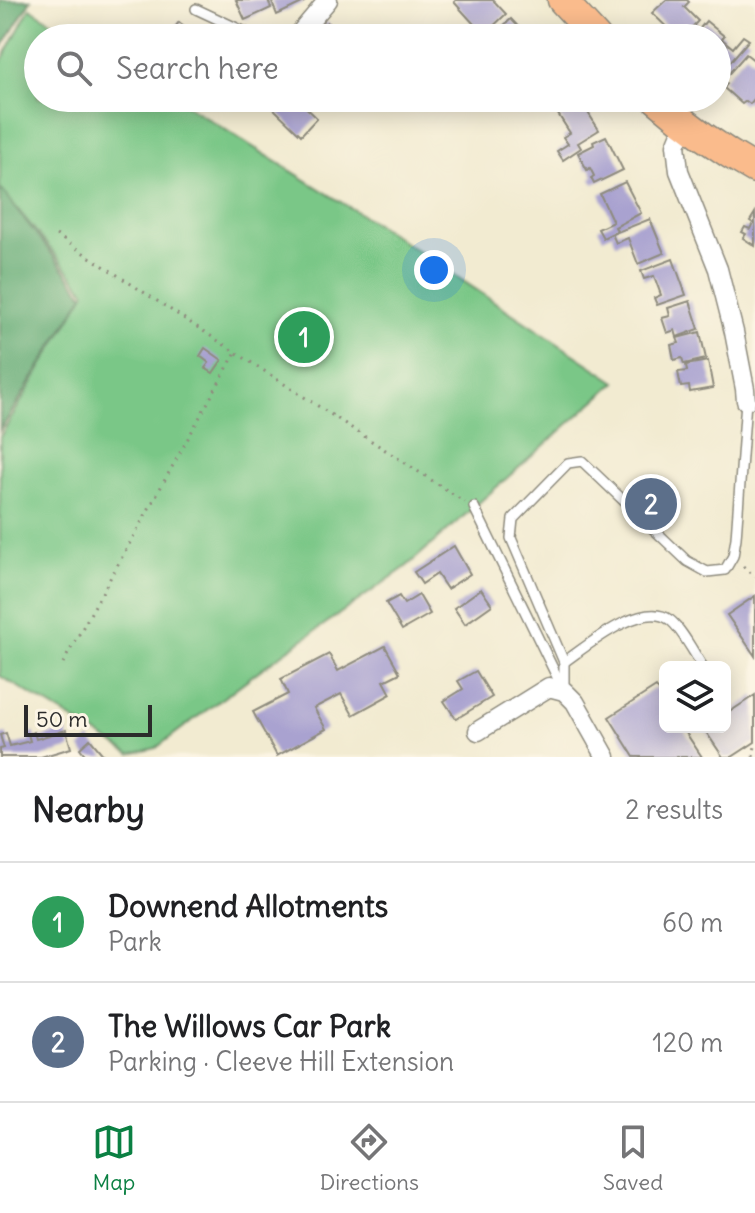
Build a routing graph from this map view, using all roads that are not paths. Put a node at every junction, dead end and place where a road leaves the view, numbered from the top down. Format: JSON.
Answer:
{"nodes":[{"id":1,"x":328,"y":0,"type":"edge"},
{"id":2,"x":562,"y":0,"type":"edge"},
{"id":3,"x":196,"y":9,"type":"dead end"},
{"id":4,"x":228,"y":24,"type":"edge"},
{"id":5,"x":308,"y":24,"type":"edge"},
{"id":6,"x":584,"y":24,"type":"edge"},
{"id":7,"x":672,"y":112,"type":"edge"},
{"id":8,"x":685,"y":123,"type":"junction"},
{"id":9,"x":755,"y":169,"type":"edge"},
{"id":10,"x":746,"y":401,"type":"joint"},
{"id":11,"x":474,"y":507,"type":"road end"},
{"id":12,"x":699,"y":661,"type":"edge"},
{"id":13,"x":564,"y":662,"type":"junction"},
{"id":14,"x":564,"y":691,"type":"junction"},
{"id":15,"x":478,"y":731,"type":"dead end"},
{"id":16,"x":606,"y":757,"type":"edge"}],
"edges":[{"from":1,"to":5,"type":"street"},
{"from":2,"to":6,"type":"main road"},
{"from":3,"to":4,"type":"lane"},
{"from":7,"to":8,"type":"main road"},
{"from":8,"to":9,"type":"main road"},
{"from":8,"to":10,"type":"street"},
{"from":10,"to":13,"type":"lane"},
{"from":11,"to":14,"type":"lane"},
{"from":12,"to":13,"type":"lane"},
{"from":13,"to":14,"type":"lane"},
{"from":14,"to":15,"type":"street"},
{"from":14,"to":16,"type":"street"}]}
